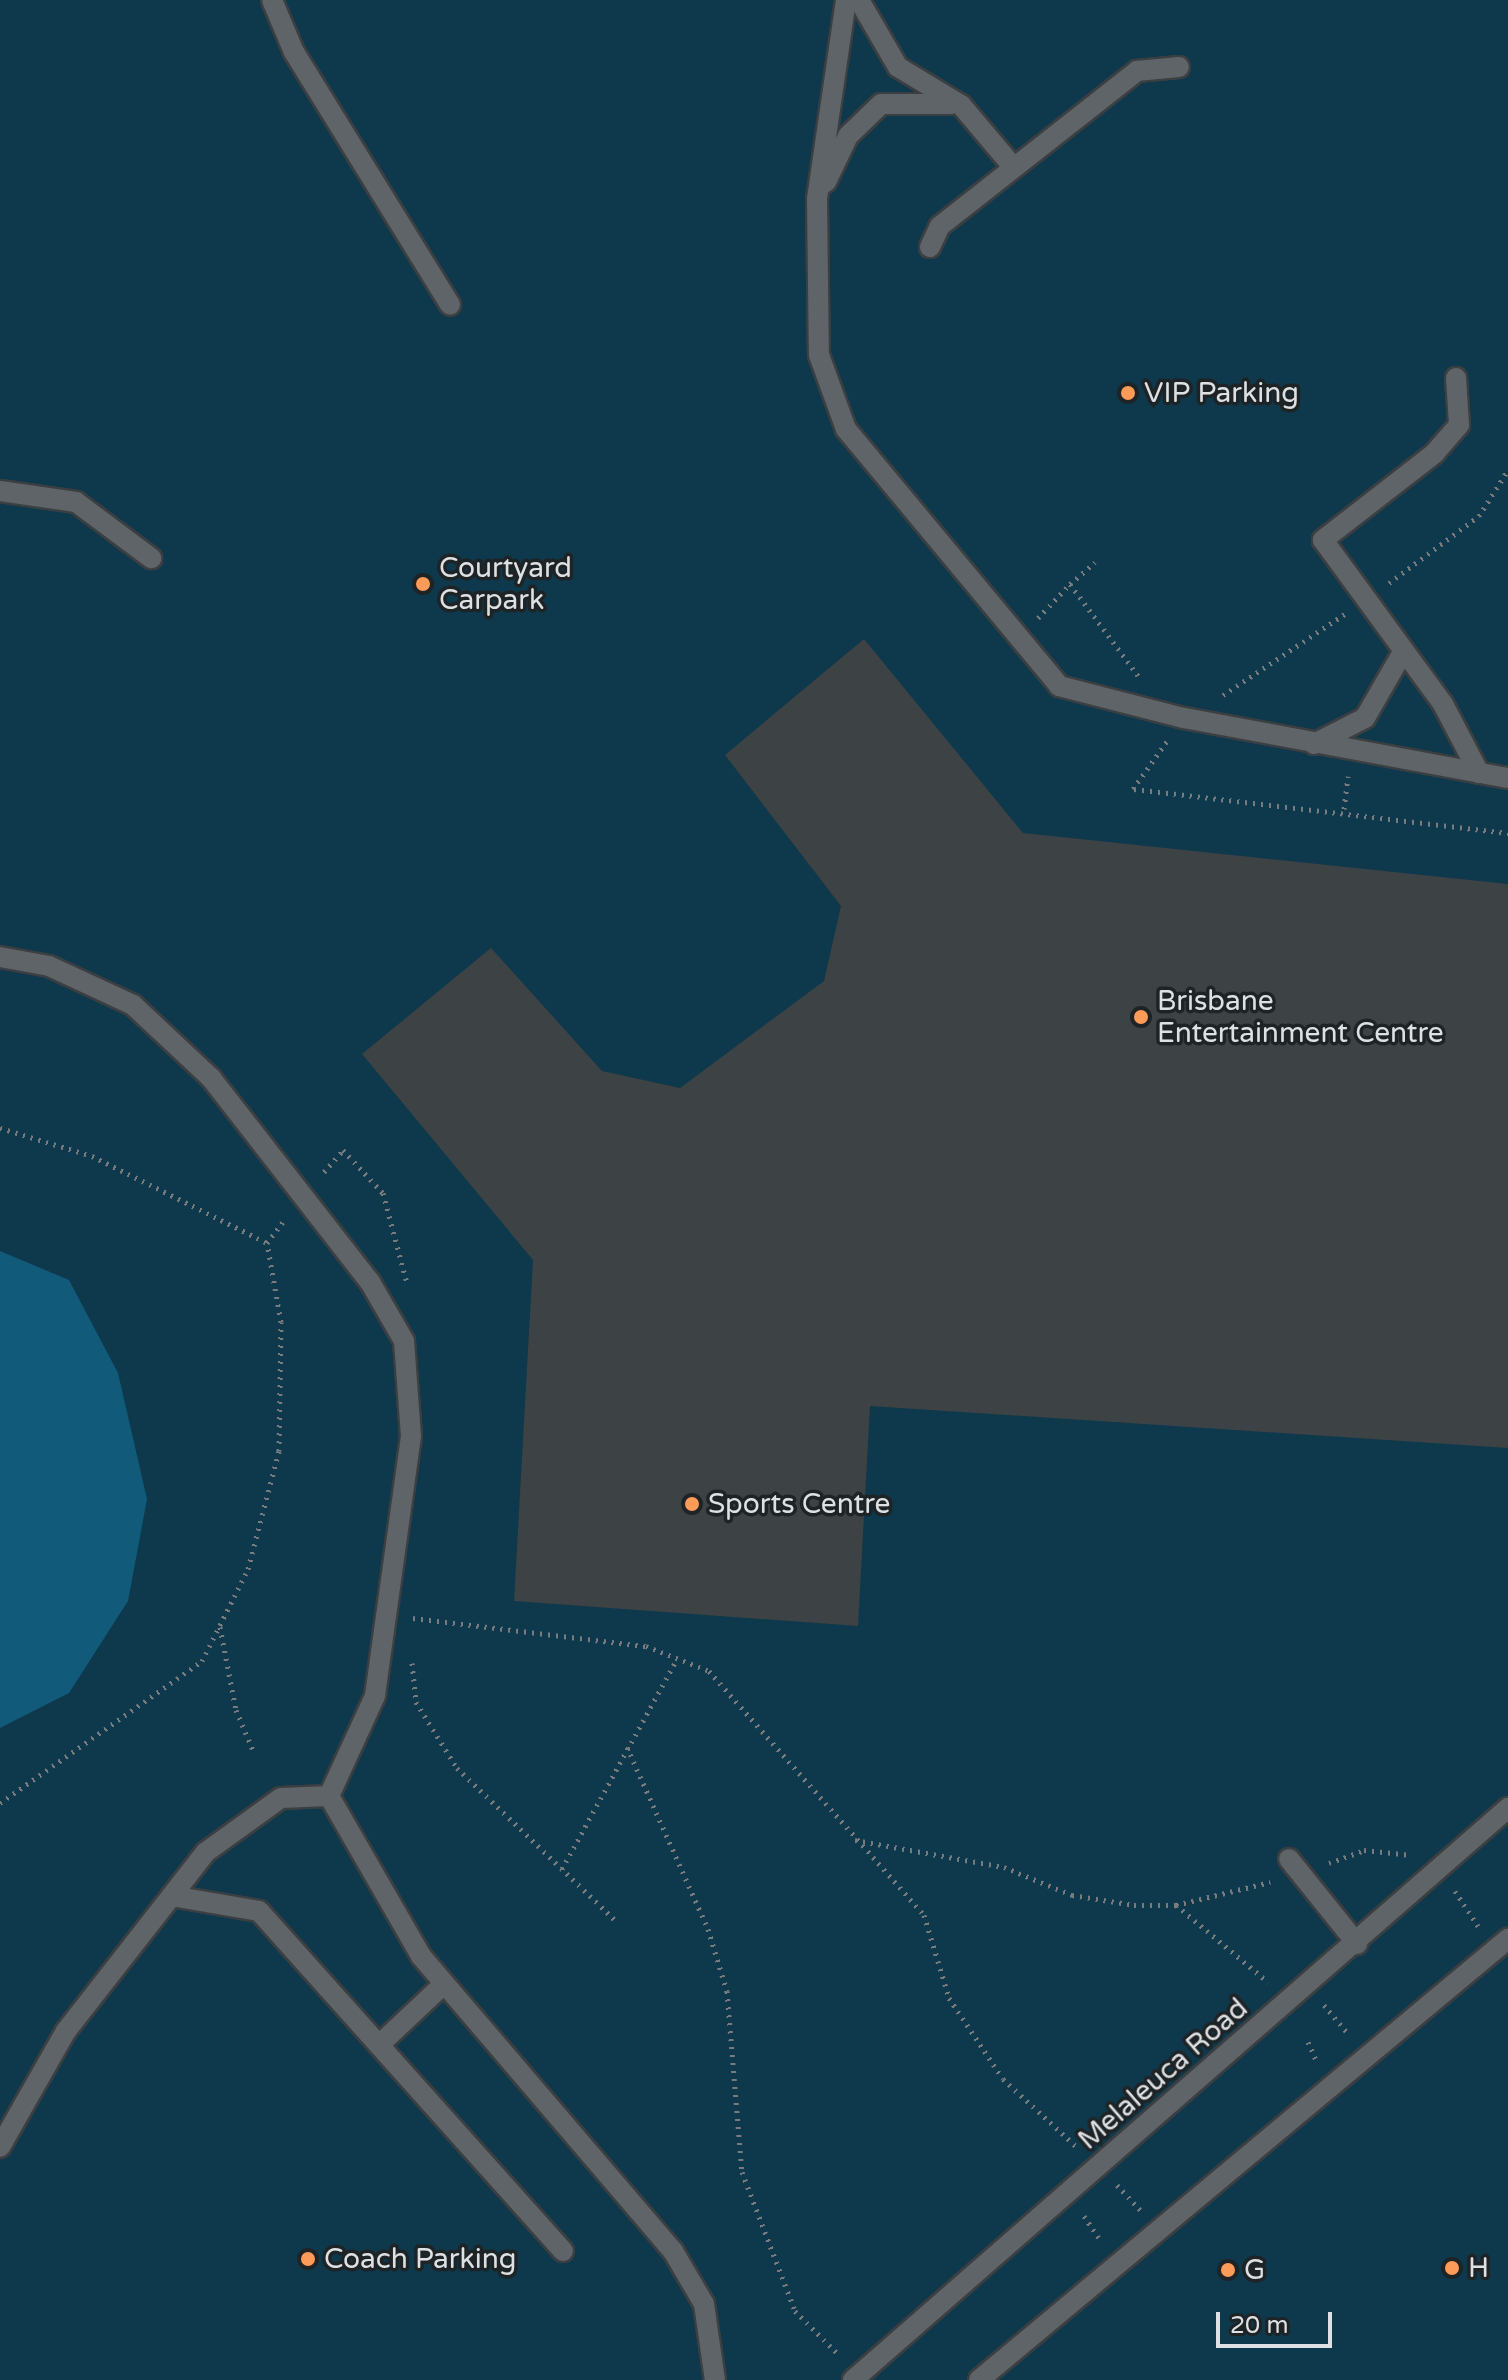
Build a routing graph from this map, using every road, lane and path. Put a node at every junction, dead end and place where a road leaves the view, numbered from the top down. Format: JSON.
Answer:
{"nodes":[{"id":1,"x":272,"y":0,"type":"edge"},
{"id":2,"x":846,"y":0,"type":"edge"},
{"id":3,"x":859,"y":0,"type":"edge"},
{"id":4,"x":1179,"y":67,"type":"dead end"},
{"id":5,"x":961,"y":105,"type":"junction"},
{"id":6,"x":1014,"y":168,"type":"junction"},
{"id":7,"x":817,"y":200,"type":"junction"},
{"id":8,"x":930,"y":247,"type":"dead end"},
{"id":9,"x":450,"y":305,"type":"dead end"},
{"id":10,"x":1456,"y":378,"type":"dead end"},
{"id":11,"x":1508,"y":470,"type":"edge"},
{"id":12,"x":0,"y":491,"type":"edge"},
{"id":13,"x":151,"y":558,"type":"dead end"},
{"id":14,"x":1095,"y":562,"type":"dead end"},
{"id":15,"x":1070,"y":584,"type":"junction"},
{"id":16,"x":1370,"y":597,"type":"junction"},
{"id":17,"x":1019,"y":637,"type":"junction"},
{"id":18,"x":1403,"y":652,"type":"junction"},
{"id":19,"x":1146,"y":687,"type":"dead end"},
{"id":20,"x":1184,"y":718,"type":"junction"},
{"id":21,"x":1314,"y":744,"type":"junction"},
{"id":22,"x":1479,"y":773,"type":"junction"},
{"id":23,"x":1508,"y":778,"type":"edge"},
{"id":24,"x":1508,"y":833,"type":"edge"},
{"id":25,"x":0,"y":957,"type":"edge"},
{"id":26,"x":0,"y":1128,"type":"edge"},
{"id":27,"x":324,"y":1172,"type":"dead end"},
{"id":28,"x":285,"y":1218,"type":"dead end"},
{"id":29,"x":267,"y":1243,"type":"junction"},
{"id":30,"x":408,"y":1294,"type":"dead end"},
{"id":31,"x":409,"y":1603,"type":"dead end"},
{"id":32,"x":408,"y":1617,"type":"junction"},
{"id":33,"x":219,"y":1626,"type":"junction"},
{"id":34,"x":409,"y":1631,"type":"dead end"},
{"id":35,"x":410,"y":1646,"type":"dead end"},
{"id":36,"x":677,"y":1659,"type":"junction"},
{"id":37,"x":627,"y":1747,"type":"junction"},
{"id":38,"x":253,"y":1750,"type":"dead end"},
{"id":39,"x":329,"y":1796,"type":"junction"},
{"id":40,"x":0,"y":1803,"type":"edge"},
{"id":41,"x":1508,"y":1808,"type":"edge"},
{"id":42,"x":854,"y":1840,"type":"junction"},
{"id":43,"x":1294,"y":1866,"type":"junction"},
{"id":44,"x":562,"y":1869,"type":"junction"},
{"id":45,"x":1440,"y":1872,"type":"junction"},
{"id":46,"x":172,"y":1896,"type":"junction"},
{"id":47,"x":1176,"y":1905,"type":"junction"},
{"id":48,"x":614,"y":1919,"type":"dead end"},
{"id":49,"x":1357,"y":1944,"type":"junction"},
{"id":50,"x":1501,"y":1945,"type":"edge"},
{"id":51,"x":444,"y":1984,"type":"junction"},
{"id":52,"x":1290,"y":2001,"type":"junction"},
{"id":53,"x":1320,"y":2001,"type":"dead end"},
{"id":54,"x":379,"y":2045,"type":"junction"},
{"id":55,"x":1367,"y":2056,"type":"junction"},
{"id":56,"x":0,"y":2147,"type":"edge"},
{"id":57,"x":1098,"y":2167,"type":"junction"},
{"id":58,"x":1079,"y":2209,"type":"dead end"},
{"id":59,"x":1159,"y":2230,"type":"junction"},
{"id":60,"x":563,"y":2251,"type":"dead end"},
{"id":61,"x":1117,"y":2265,"type":"junction"},
{"id":62,"x":856,"y":2377,"type":"edge"},
{"id":63,"x":715,"y":2380,"type":"edge"},
{"id":64,"x":979,"y":2380,"type":"edge"}],
"edges":[{"from":1,"to":9,"type":"street"},
{"from":2,"to":7,"type":"street"},
{"from":3,"to":5,"type":"street"},
{"from":4,"to":6,"type":"street"},
{"from":5,"to":6,"type":"street"},
{"from":5,"to":7,"type":"street"},
{"from":6,"to":8,"type":"street"},
{"from":7,"to":17,"type":"street"},
{"from":10,"to":16,"type":"street"},
{"from":11,"to":16,"type":"path"},
{"from":12,"to":13,"type":"street"},
{"from":14,"to":15,"type":"path"},
{"from":15,"to":17,"type":"path"},
{"from":15,"to":19,"type":"path"},
{"from":16,"to":18,"type":"street"},
{"from":16,"to":20,"type":"path"},
{"from":17,"to":20,"type":"street"},
{"from":18,"to":21,"type":"street"},
{"from":18,"to":22,"type":"street"},
{"from":20,"to":21,"type":"street"},
{"from":20,"to":24,"type":"path"},
{"from":21,"to":22,"type":"street"},
{"from":22,"to":23,"type":"street"},
{"from":25,"to":39,"type":"street"},
{"from":26,"to":29,"type":"path"},
{"from":27,"to":30,"type":"path"},
{"from":28,"to":29,"type":"path"},
{"from":29,"to":33,"type":"path"},
{"from":31,"to":32,"type":"path"},
{"from":32,"to":34,"type":"path"},
{"from":32,"to":36,"type":"path"},
{"from":33,"to":38,"type":"path"},
{"from":33,"to":40,"type":"path"},
{"from":35,"to":44,"type":"path"},
{"from":36,"to":37,"type":"path"},
{"from":36,"to":42,"type":"path"},
{"from":37,"to":44,"type":"path"},
{"from":37,"to":62,"type":"path"},
{"from":39,"to":46,"type":"street"},
{"from":39,"to":51,"type":"street"},
{"from":41,"to":45,"type":"street","name":"Melaleuca Road"},
{"from":42,"to":47,"type":"path"},
{"from":42,"to":57,"type":"path"},
{"from":43,"to":45,"type":"path"},
{"from":43,"to":47,"type":"path"},
{"from":43,"to":49,"type":"street"},
{"from":44,"to":48,"type":"path"},
{"from":45,"to":49,"type":"street","name":"Melaleuca Road"},
{"from":45,"to":50,"type":"path"},
{"from":46,"to":54,"type":"street"},
{"from":46,"to":56,"type":"street"},
{"from":47,"to":52,"type":"path"},
{"from":49,"to":52,"type":"street","name":"Melaleuca Road"},
{"from":50,"to":55,"type":"street"},
{"from":51,"to":54,"type":"street"},
{"from":51,"to":63,"type":"street"},
{"from":52,"to":57,"type":"street","name":"Melaleuca Road"},
{"from":53,"to":55,"type":"path"},
{"from":54,"to":60,"type":"street"},
{"from":55,"to":59,"type":"street"},
{"from":57,"to":59,"type":"path"},
{"from":57,"to":62,"type":"street","name":"Melaleuca Road"},
{"from":58,"to":61,"type":"path"},
{"from":59,"to":61,"type":"street"},
{"from":61,"to":64,"type":"street"}]}
